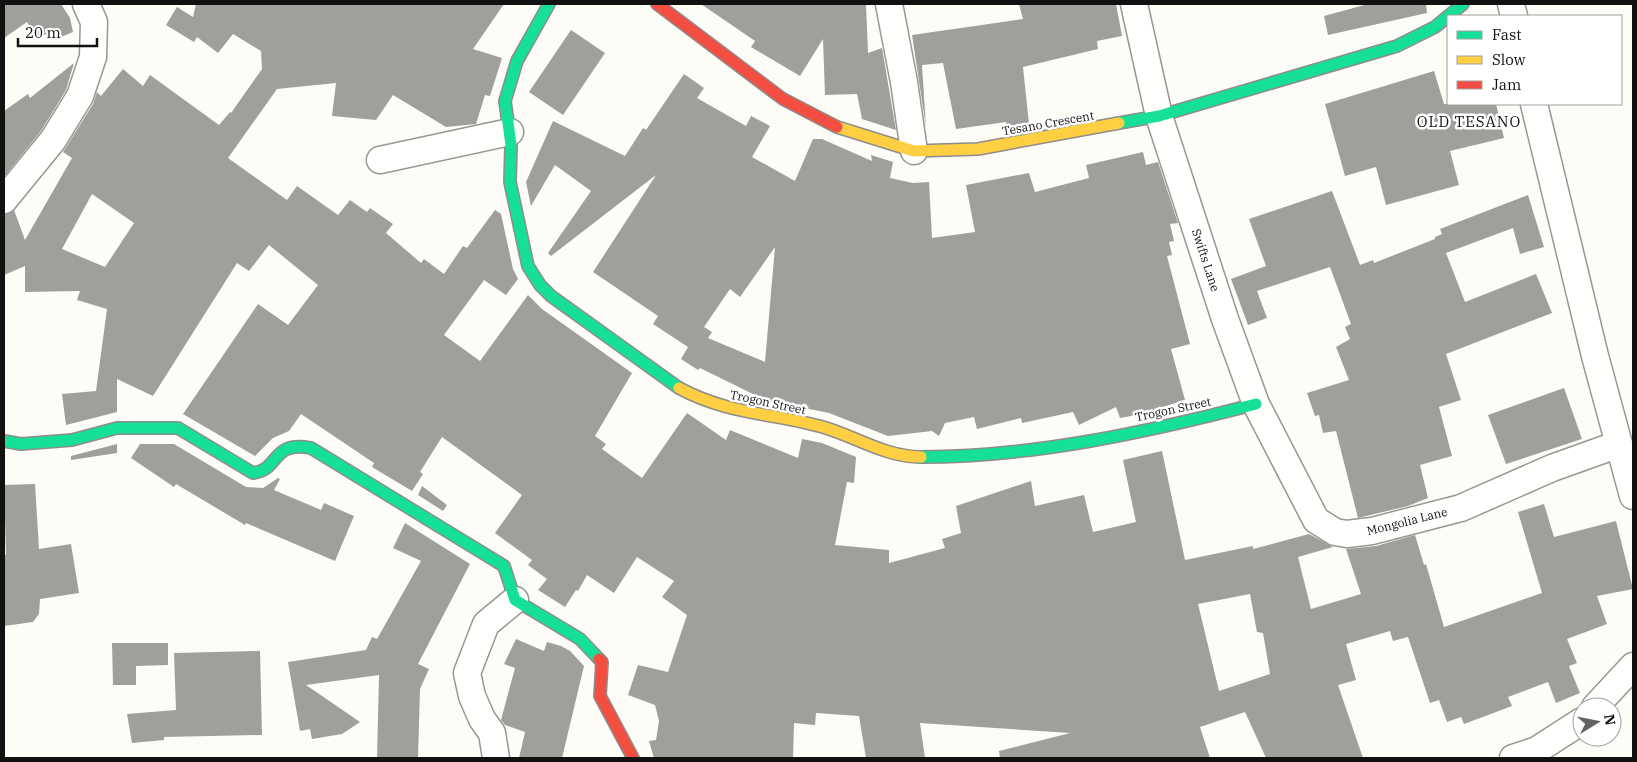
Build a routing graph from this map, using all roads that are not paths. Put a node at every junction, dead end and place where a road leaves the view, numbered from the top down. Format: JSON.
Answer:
{"nodes":[{"id":1,"x":86,"y":4,"type":"edge"},
{"id":2,"x":550,"y":4,"type":"edge"},
{"id":3,"x":657,"y":4,"type":"edge"},
{"id":4,"x":889,"y":4,"type":"edge"},
{"id":5,"x":1134,"y":4,"type":"edge"},
{"id":6,"x":1463,"y":4,"type":"edge"},
{"id":7,"x":1450,"y":15,"type":"edge"},
{"id":8,"x":1447,"y":17,"type":"edge"},
{"id":9,"x":1534,"y":105,"type":"edge"},
{"id":10,"x":1159,"y":116,"type":"junction"},
{"id":11,"x":510,"y":132,"type":"junction"},
{"id":12,"x":914,"y":151,"type":"junction"},
{"id":13,"x":380,"y":160,"type":"dead end"},
{"id":14,"x":4,"y":200,"type":"edge"},
{"id":15,"x":1256,"y":404,"type":"junction"},
{"id":16,"x":4,"y":441,"type":"edge"},
{"id":17,"x":1619,"y":444,"type":"junction"},
{"id":18,"x":1633,"y":496,"type":"edge"},
{"id":19,"x":515,"y":600,"type":"junction"},
{"id":20,"x":1633,"y":666,"type":"edge"},
{"id":21,"x":1604,"y":697,"type":"edge"},
{"id":22,"x":1572,"y":727,"type":"edge"},
{"id":23,"x":496,"y":758,"type":"edge"},
{"id":24,"x":633,"y":758,"type":"edge"},
{"id":25,"x":1513,"y":758,"type":"edge"}],
"edges":[{"from":1,"to":14,"type":"street"},
{"from":2,"to":11,"type":"street","name":"Trogon Street"},
{"from":3,"to":12,"type":"street","name":"Tesano Crescent"},
{"from":4,"to":12,"type":"street"},
{"from":5,"to":10,"type":"street","name":"Swifts Lane"},
{"from":6,"to":7,"type":"street","name":"Tesano Crescent"},
{"from":8,"to":10,"type":"street","name":"Tesano Crescent"},
{"from":9,"to":17,"type":"street"},
{"from":10,"to":12,"type":"street","name":"Tesano Crescent"},
{"from":10,"to":15,"type":"street","name":"Swifts Lane"},
{"from":11,"to":13,"type":"street"},
{"from":11,"to":15,"type":"street","name":"Trogon Street"},
{"from":15,"to":17,"type":"street","name":"Mongolia Lane"},
{"from":16,"to":19,"type":"street"},
{"from":17,"to":18,"type":"street"},
{"from":19,"to":23,"type":"street"},
{"from":19,"to":24,"type":"street"},
{"from":20,"to":21,"type":"street"},
{"from":22,"to":25,"type":"street"}]}
